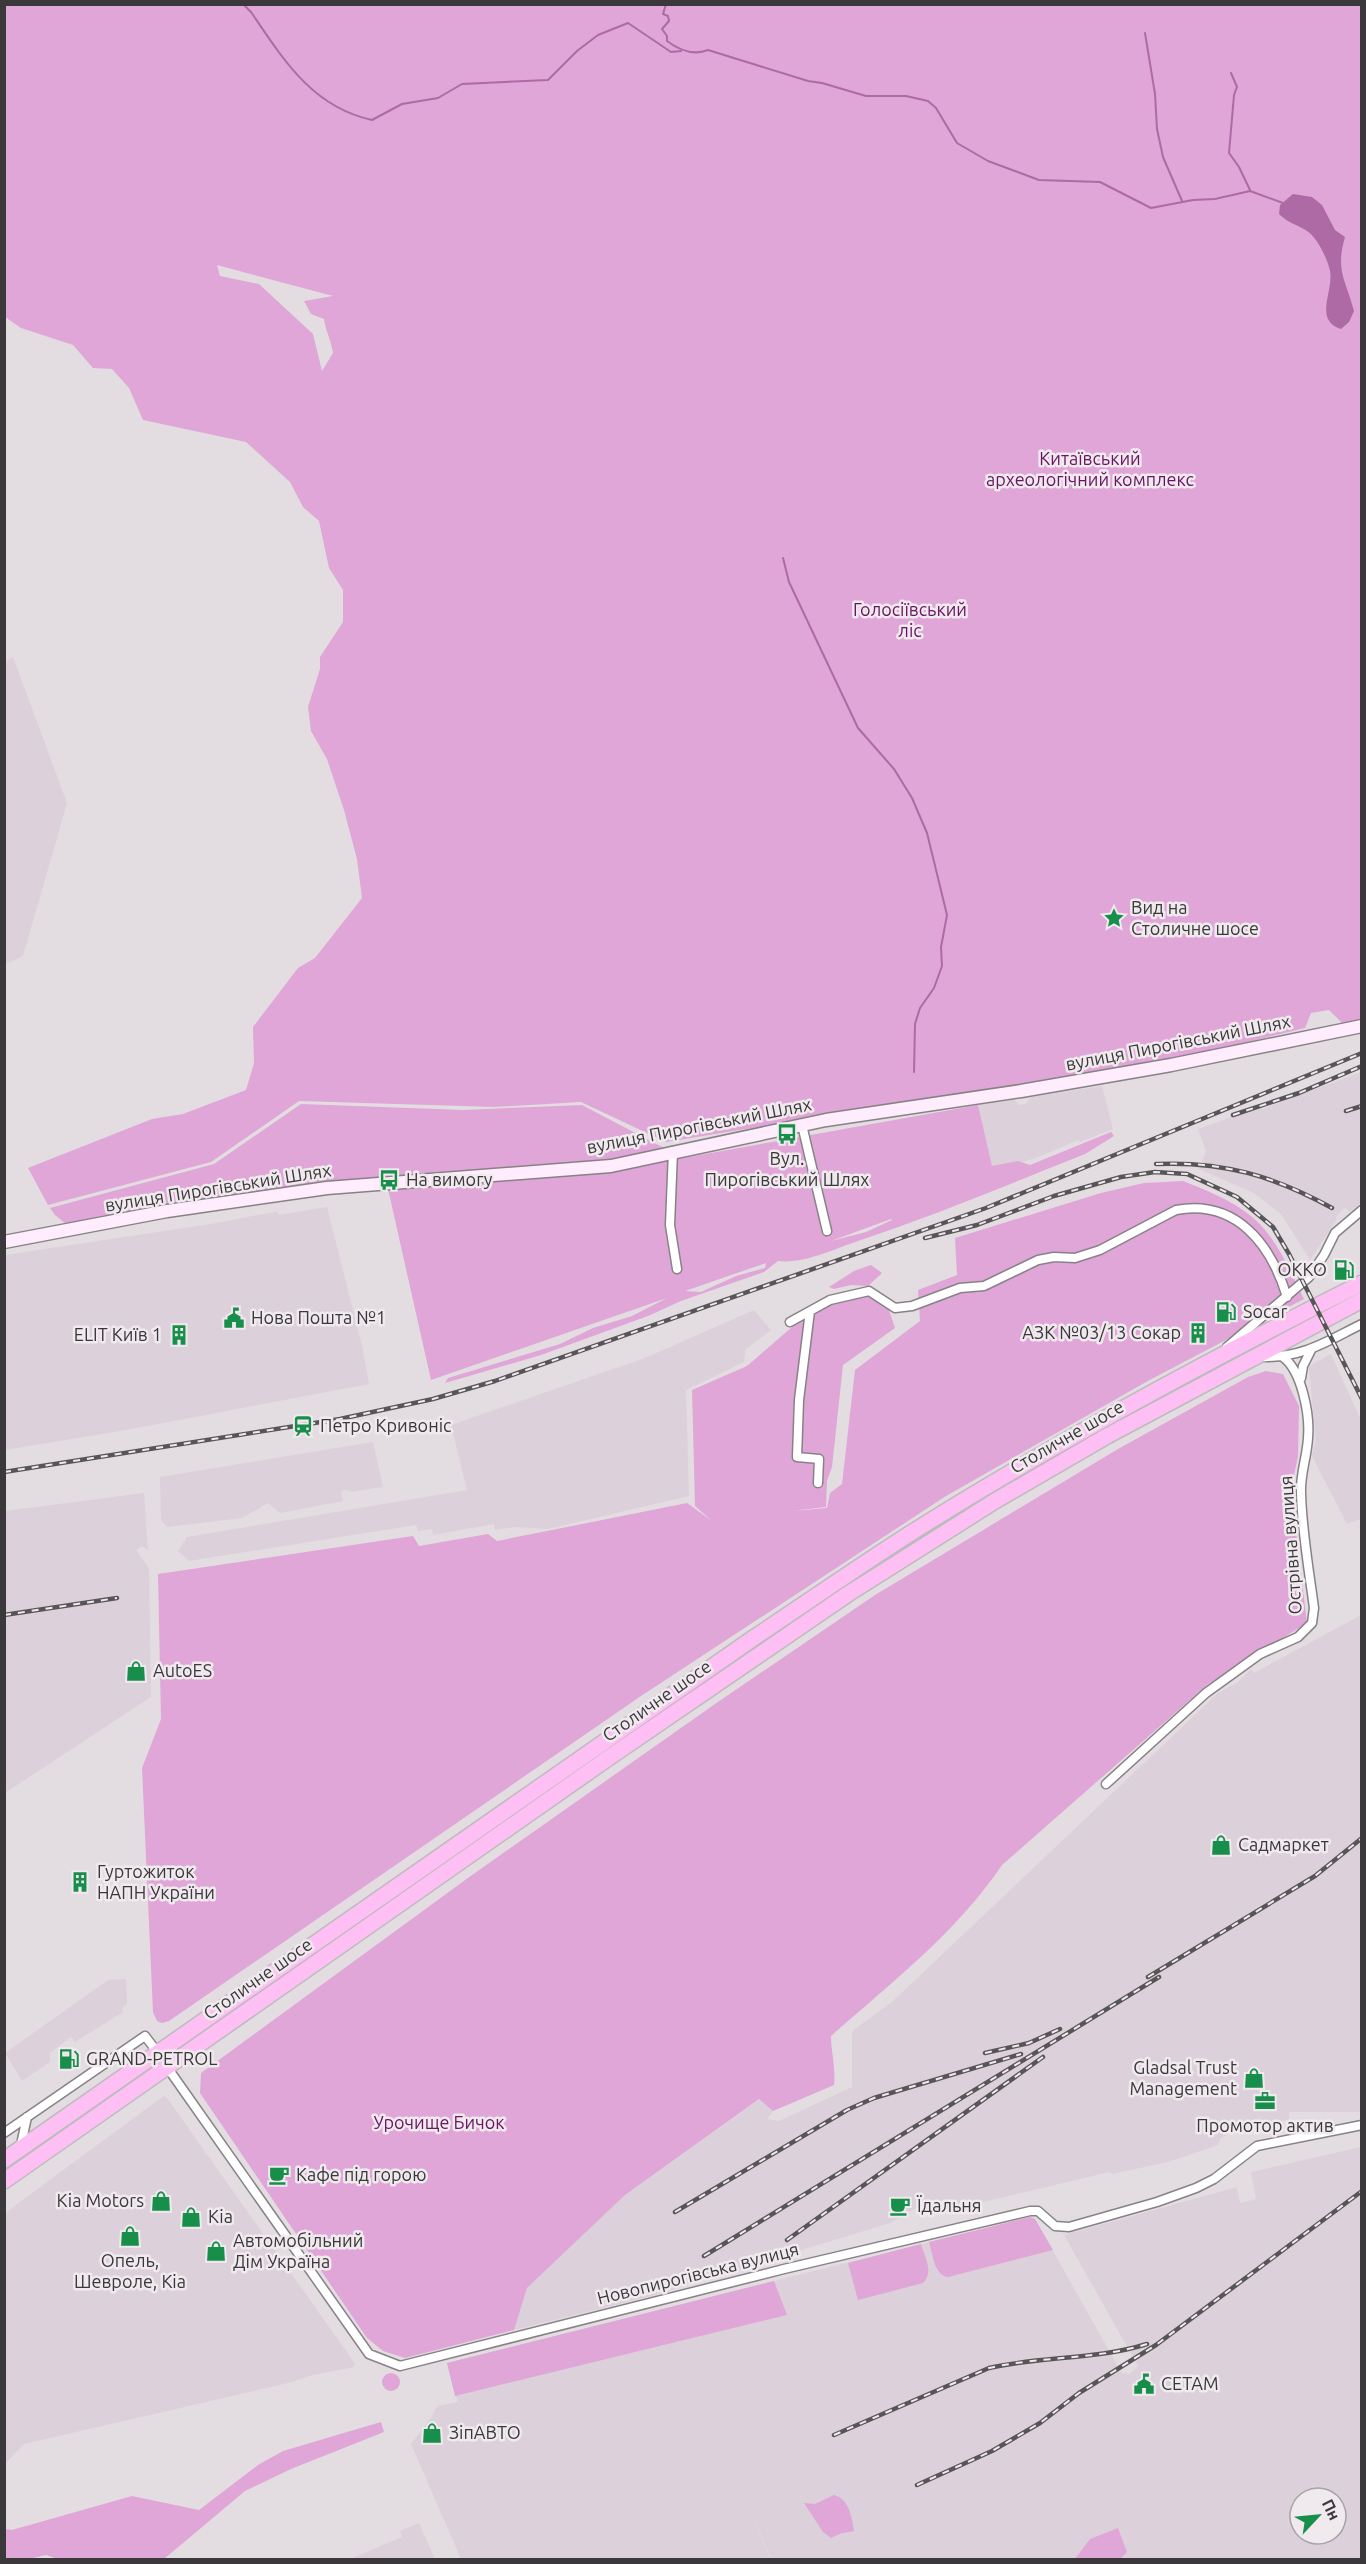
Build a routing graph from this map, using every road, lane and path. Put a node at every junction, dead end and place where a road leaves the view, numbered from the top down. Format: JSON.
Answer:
{"nodes":[{"id":1,"x":1362,"y":1026,"type":"edge"},
{"id":2,"x":802,"y":1125,"type":"junction"},
{"id":3,"x":673,"y":1151,"type":"junction"},
{"id":4,"x":1362,"y":1210,"type":"edge"},
{"id":5,"x":827,"y":1231,"type":"dead end"},
{"id":6,"x":4,"y":1242,"type":"edge"},
{"id":7,"x":677,"y":1269,"type":"dead end"},
{"id":8,"x":1362,"y":1283,"type":"edge"},
{"id":9,"x":1287,"y":1297,"type":"junction"},
{"id":10,"x":1362,"y":1300,"type":"edge"},
{"id":11,"x":810,"y":1311,"type":"junction"},
{"id":12,"x":790,"y":1322,"type":"dead end"},
{"id":13,"x":1362,"y":1324,"type":"edge"},
{"id":14,"x":1311,"y":1350,"type":"junction"},
{"id":15,"x":1215,"y":1357,"type":"junction"},
{"id":16,"x":1251,"y":1357,"type":"junction"},
{"id":17,"x":1283,"y":1358,"type":"junction"},
{"id":18,"x":1300,"y":1382,"type":"junction"},
{"id":19,"x":818,"y":1483,"type":"dead end"},
{"id":20,"x":1106,"y":1784,"type":"dead end"},
{"id":21,"x":158,"y":2054,"type":"junction"},
{"id":22,"x":167,"y":2067,"type":"junction"},
{"id":23,"x":27,"y":2117,"type":"junction"},
{"id":24,"x":1362,"y":2125,"type":"edge"},
{"id":25,"x":4,"y":2133,"type":"edge"},
{"id":26,"x":11,"y":2156,"type":"edge"},
{"id":27,"x":4,"y":2181,"type":"edge"}],
"edges":[{"from":1,"to":2,"type":"street","name":"вулиця Пирогівський Шлях"},
{"from":2,"to":3,"type":"street","name":"вулиця Пирогівський Шлях"},
{"from":2,"to":5,"type":"street"},
{"from":3,"to":6,"type":"street","name":"вулиця Пирогівський Шлях"},
{"from":3,"to":7,"type":"street"},
{"from":4,"to":9,"type":"street"},
{"from":8,"to":15,"type":"highway","name":"Столичне шосе"},
{"from":9,"to":11,"type":"street"},
{"from":9,"to":15,"type":"street"},
{"from":10,"to":16,"type":"highway","name":"Столичне шосе"},
{"from":11,"to":12,"type":"street"},
{"from":11,"to":19,"type":"street"},
{"from":13,"to":14,"type":"street"},
{"from":14,"to":17,"type":"street"},
{"from":14,"to":18,"type":"street","name":"Острівна вулиця"},
{"from":15,"to":21,"type":"highway","name":"Столичне шосе"},
{"from":16,"to":17,"type":"street"},
{"from":16,"to":22,"type":"highway","name":"Столичне шосе"},
{"from":17,"to":18,"type":"street","name":"Острівна вулиця"},
{"from":18,"to":20,"type":"street","name":"Острівна вулиця"},
{"from":21,"to":23,"type":"street"},
{"from":21,"to":26,"type":"highway","name":"Столичне шосе"},
{"from":22,"to":24,"type":"street","name":"Новопирогівська вулиця"},
{"from":22,"to":27,"type":"highway","name":"Столичне шосе"},
{"from":23,"to":25,"type":"street"},
{"from":23,"to":26,"type":"street"}]}
